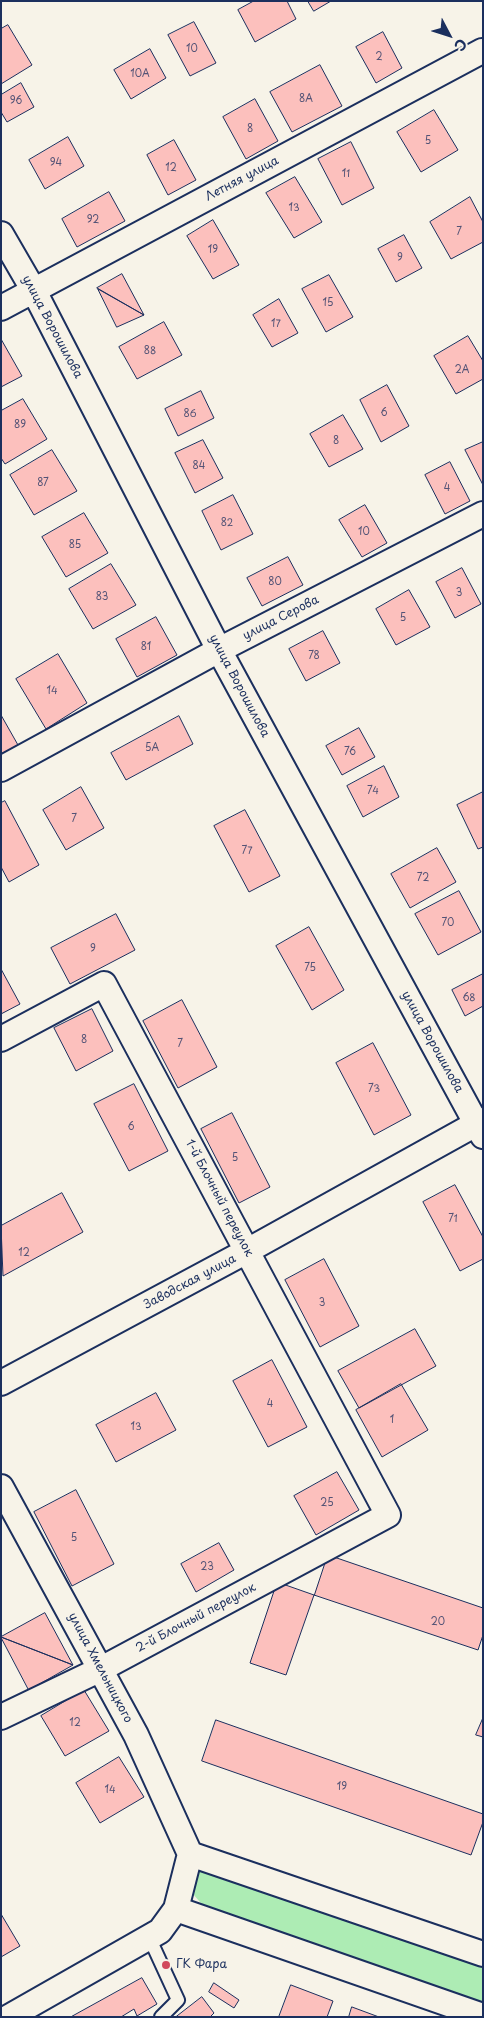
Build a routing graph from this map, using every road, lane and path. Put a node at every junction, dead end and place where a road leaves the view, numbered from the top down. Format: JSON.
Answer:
{"nodes":[{"id":1,"x":482,"y":50,"type":"edge"},
{"id":2,"x":1,"y":234,"type":"edge"},
{"id":3,"x":34,"y":291,"type":"junction"},
{"id":4,"x":1,"y":308,"type":"edge"},
{"id":5,"x":483,"y":514,"type":"edge"},
{"id":6,"x":219,"y":650,"type":"junction"},
{"id":7,"x":1,"y":769,"type":"edge"},
{"id":8,"x":1,"y":1039,"type":"edge"},
{"id":9,"x":481,"y":1126,"type":"edge"},
{"id":10,"x":247,"y":1251,"type":"junction"},
{"id":11,"x":1,"y":1383,"type":"edge"},
{"id":12,"x":1,"y":1487,"type":"edge"},
{"id":13,"x":388,"y":1515,"type":"joint"},
{"id":14,"x":101,"y":1669,"type":"junction"},
{"id":15,"x":1,"y":1717,"type":"edge"},
{"id":16,"x":190,"y":1854,"type":"junction"},
{"id":17,"x":176,"y":1908,"type":"junction"},
{"id":18,"x":154,"y":1934,"type":"junction"},
{"id":19,"x":483,"y":1954,"type":"edge"},
{"id":20,"x":483,"y":2016,"type":"edge"},
{"id":21,"x":9,"y":2017,"type":"edge"},
{"id":22,"x":161,"y":2017,"type":"edge"}],
"edges":[{"from":1,"to":3,"type":"street","name":"Летняя улица"},
{"from":2,"to":3,"type":"street","name":"улица Ворошилова"},
{"from":3,"to":4,"type":"street","name":"Летняя улица"},
{"from":3,"to":6,"type":"street","name":"улица Ворошилова"},
{"from":5,"to":6,"type":"street","name":"улица Серова"},
{"from":6,"to":7,"type":"street","name":"улица Серова"},
{"from":6,"to":9,"type":"street","name":"улица Ворошилова"},
{"from":8,"to":10,"type":"street","name":"1-й Блочный переулок"},
{"from":9,"to":10,"type":"street","name":"Заводская улица"},
{"from":10,"to":11,"type":"street","name":"Заводская улица"},
{"from":10,"to":13,"type":"street","name":"1-й Блочный переулок"},
{"from":12,"to":14,"type":"street","name":"улица Хмельницкого"},
{"from":13,"to":14,"type":"street","name":"2-й Блочный переулок"},
{"from":14,"to":15,"type":"street","name":"2-й Блочный переулок"},
{"from":14,"to":16,"type":"street","name":"улица Хмельницкого"},
{"from":16,"to":17,"type":"street"},
{"from":16,"to":19,"type":"street"},
{"from":17,"to":18,"type":"street"},
{"from":17,"to":20,"type":"street"},
{"from":18,"to":21,"type":"street"},
{"from":18,"to":22,"type":"lane"}]}
